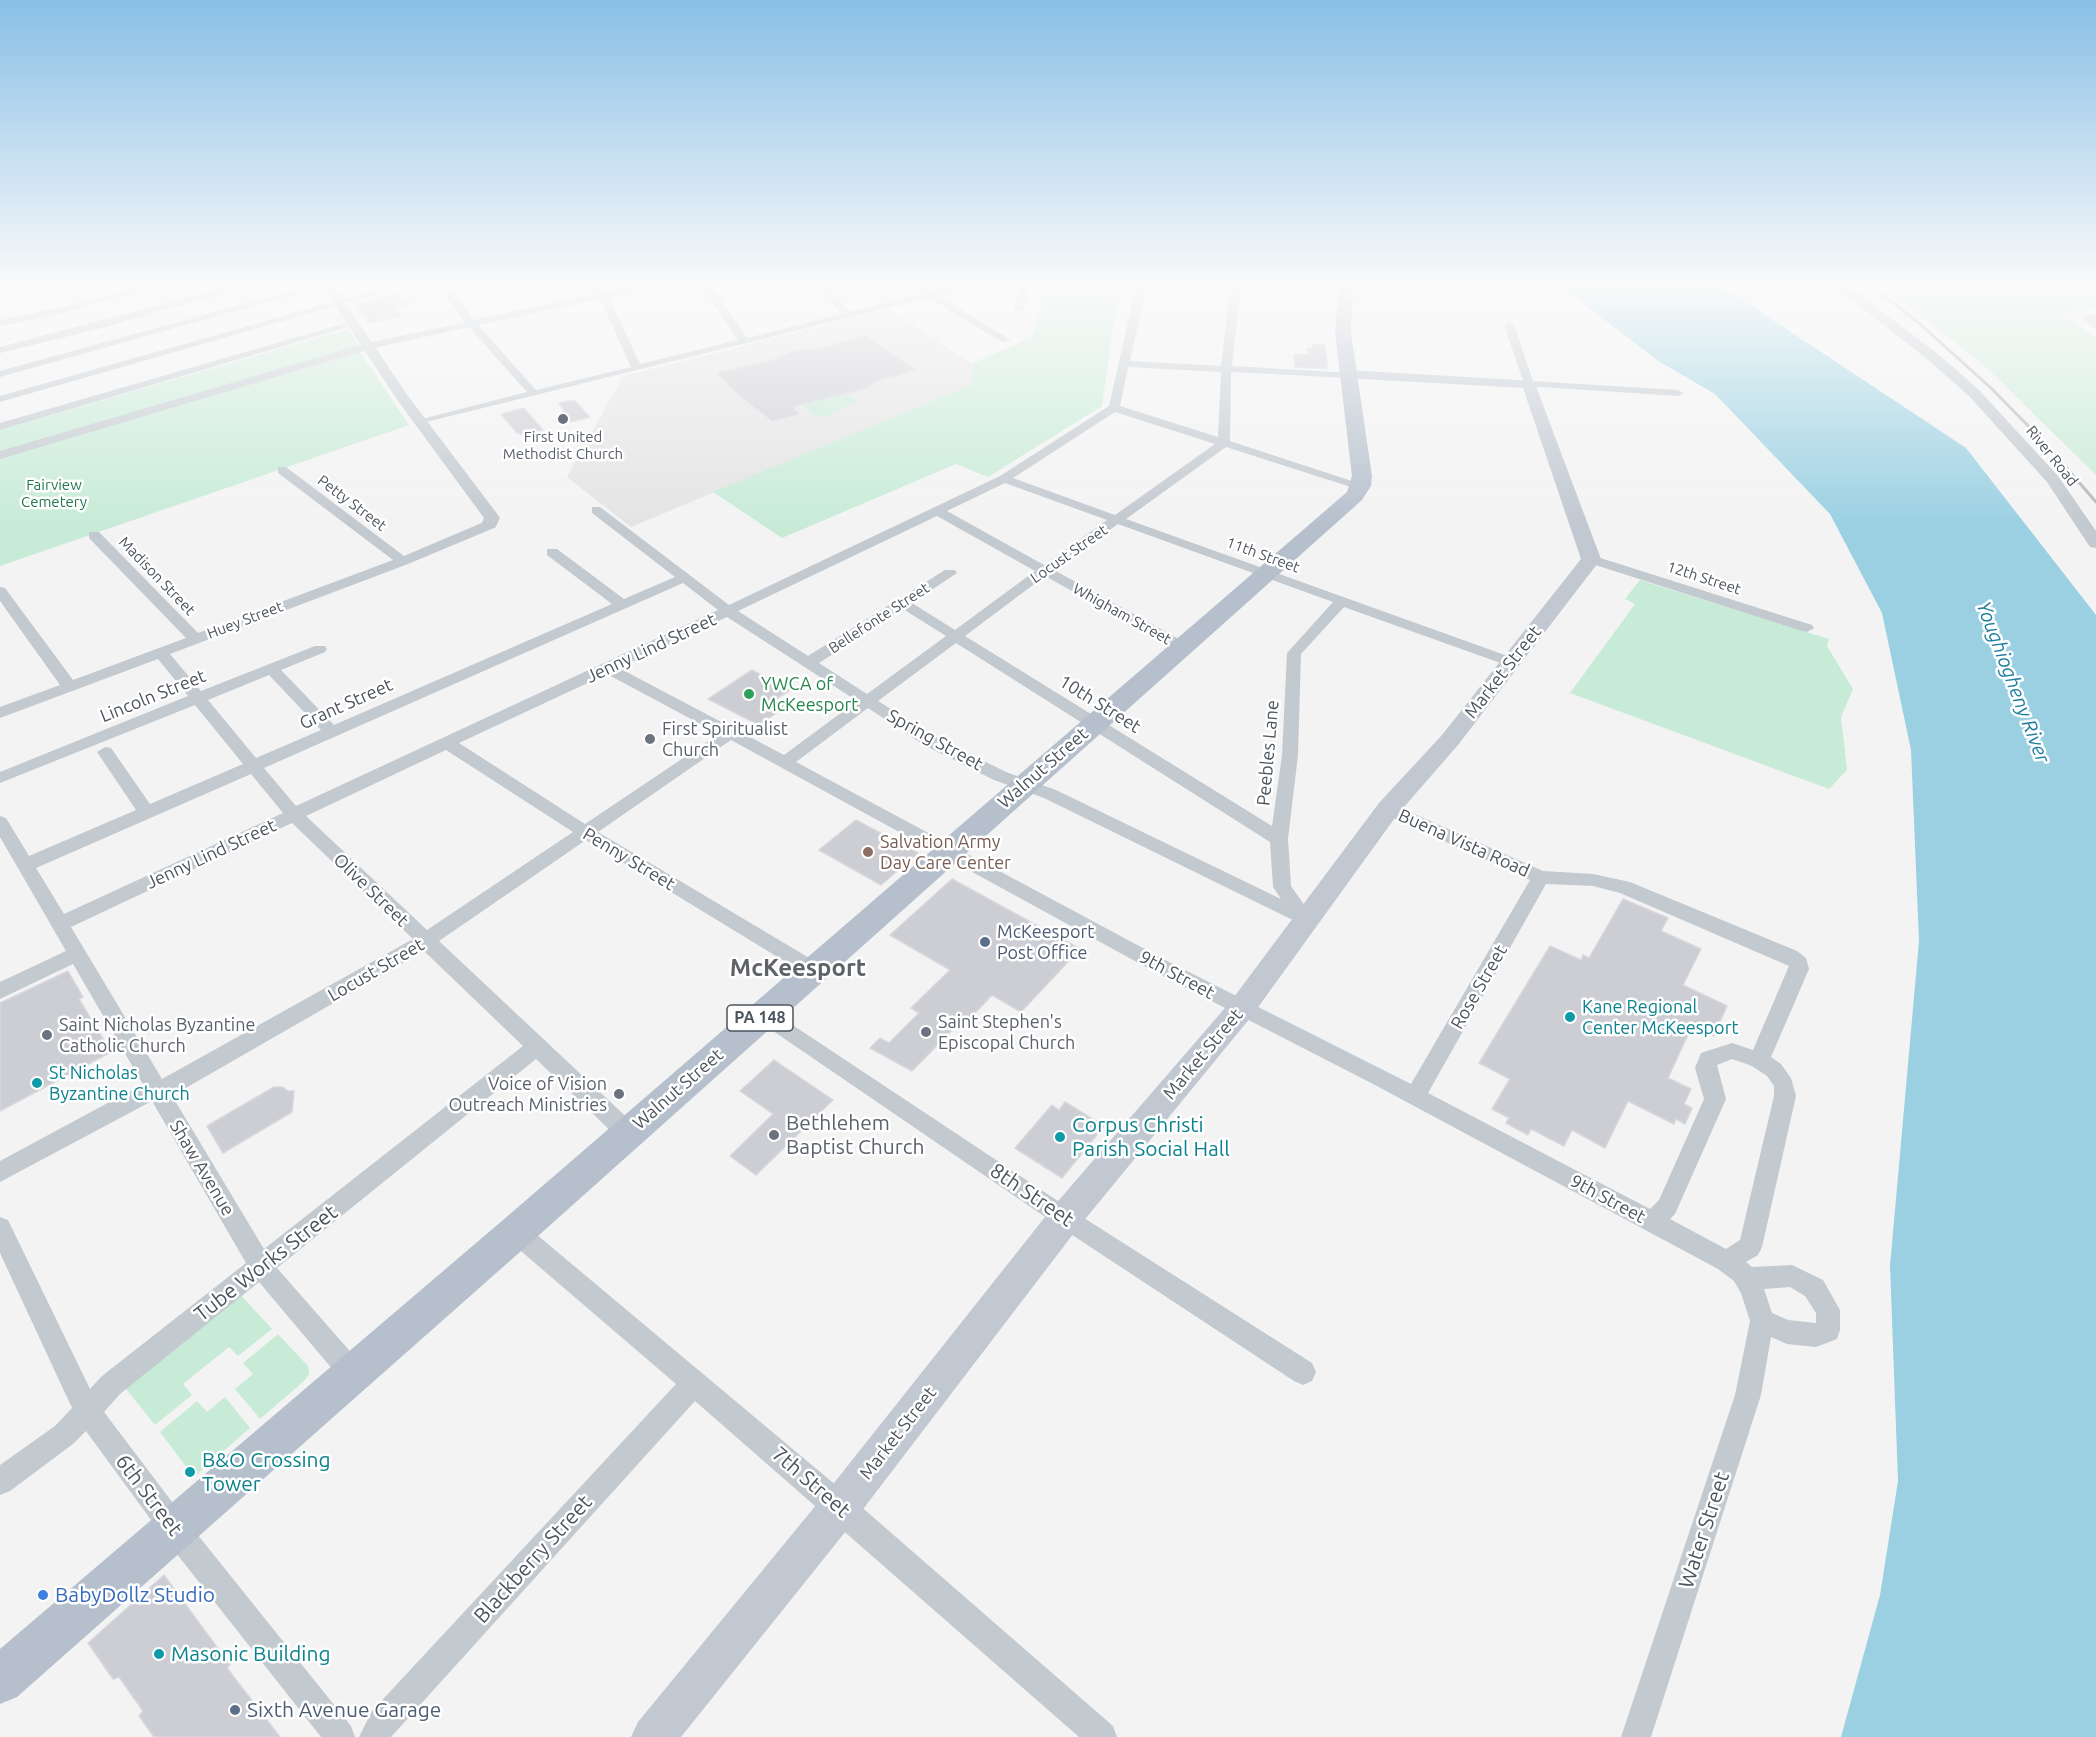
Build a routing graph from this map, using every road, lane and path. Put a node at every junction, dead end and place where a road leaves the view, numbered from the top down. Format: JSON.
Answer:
{"nodes":[{"id":1,"x":36,"y":364,"type":"edge"},
{"id":2,"x":147,"y":364,"type":"edge"},
{"id":3,"x":167,"y":364,"type":"edge"},
{"id":4,"x":175,"y":364,"type":"edge"},
{"id":5,"x":307,"y":364,"type":"edge"},
{"id":6,"x":381,"y":364,"type":"edge"},
{"id":7,"x":507,"y":364,"type":"edge"},
{"id":8,"x":635,"y":364,"type":"edge"},
{"id":9,"x":657,"y":364,"type":"edge"},
{"id":10,"x":1124,"y":364,"type":"edge"},
{"id":11,"x":1125,"y":364,"type":"edge"},
{"id":12,"x":1226,"y":364,"type":"edge"},
{"id":13,"x":1347,"y":364,"type":"edge"},
{"id":14,"x":1522,"y":364,"type":"edge"},
{"id":15,"x":1940,"y":364,"type":"edge"},
{"id":16,"x":153,"y":369,"type":"junction"},
{"id":17,"x":637,"y":369,"type":"junction"},
{"id":18,"x":1226,"y":369,"type":"junction"},
{"id":19,"x":0,"y":374,"type":"edge"},
{"id":20,"x":1348,"y":375,"type":"junction"},
{"id":21,"x":1529,"y":384,"type":"junction"},
{"id":22,"x":1678,"y":393,"type":"dead end"},
{"id":23,"x":534,"y":394,"type":"junction"},
{"id":24,"x":0,"y":399,"type":"edge"},
{"id":25,"x":1114,"y":408,"type":"junction"},
{"id":26,"x":422,"y":422,"type":"junction"},
{"id":27,"x":0,"y":428,"type":"edge"},
{"id":28,"x":1224,"y":443,"type":"junction"},
{"id":29,"x":0,"y":455,"type":"edge"},
{"id":30,"x":282,"y":470,"type":"dead end"},
{"id":31,"x":1004,"y":479,"type":"junction"},
{"id":32,"x":1361,"y":486,"type":"junction"},
{"id":33,"x":596,"y":510,"type":"dead end"},
{"id":34,"x":937,"y":511,"type":"junction"},
{"id":35,"x":1117,"y":520,"type":"junction"},
{"id":36,"x":489,"y":525,"type":"joint"},
{"id":37,"x":94,"y":535,"type":"dead end"},
{"id":38,"x":2096,"y":543,"type":"edge"},
{"id":39,"x":552,"y":552,"type":"dead end"},
{"id":40,"x":1591,"y":559,"type":"junction"},
{"id":41,"x":403,"y":561,"type":"junction"},
{"id":42,"x":1044,"y":571,"type":"junction"},
{"id":43,"x":950,"y":573,"type":"dead end"},
{"id":44,"x":1264,"y":574,"type":"junction"},
{"id":45,"x":684,"y":578,"type":"junction"},
{"id":46,"x":0,"y":591,"type":"edge"},
{"id":47,"x":1342,"y":601,"type":"junction"},
{"id":48,"x":901,"y":602,"type":"junction"},
{"id":49,"x":621,"y":604,"type":"junction"},
{"id":50,"x":728,"y":611,"type":"junction"},
{"id":51,"x":1807,"y":628,"type":"dead end"},
{"id":52,"x":957,"y":637,"type":"junction"},
{"id":53,"x":195,"y":639,"type":"junction"},
{"id":54,"x":1180,"y":646,"type":"junction"},
{"id":55,"x":320,"y":649,"type":"dead end"},
{"id":56,"x":160,"y":652,"type":"junction"},
{"id":57,"x":1511,"y":662,"type":"junction"},
{"id":58,"x":808,"y":663,"type":"junction"},
{"id":59,"x":608,"y":668,"type":"junction"},
{"id":60,"x":271,"y":669,"type":"junction"},
{"id":61,"x":69,"y":686,"type":"junction"},
{"id":62,"x":197,"y":699,"type":"junction"},
{"id":63,"x":868,"y":701,"type":"junction"},
{"id":64,"x":0,"y":713,"type":"edge"},
{"id":65,"x":1094,"y":723,"type":"junction"},
{"id":66,"x":332,"y":731,"type":"junction"},
{"id":67,"x":731,"y":733,"type":"junction"},
{"id":68,"x":447,"y":743,"type":"junction"},
{"id":69,"x":105,"y":752,"type":"dead end"},
{"id":70,"x":785,"y":762,"type":"junction"},
{"id":71,"x":253,"y":765,"type":"junction"},
{"id":72,"x":0,"y":778,"type":"edge"},
{"id":73,"x":1023,"y":785,"type":"junction"},
{"id":74,"x":1388,"y":809,"type":"junction"},
{"id":75,"x":146,"y":812,"type":"junction"},
{"id":76,"x":294,"y":815,"type":"junction"},
{"id":77,"x":0,"y":822,"type":"edge"},
{"id":78,"x":585,"y":832,"type":"junction"},
{"id":79,"x":1279,"y":839,"type":"junction"},
{"id":80,"x":950,"y":850,"type":"junction"},
{"id":81,"x":24,"y":866,"type":"junction"},
{"id":82,"x":1541,"y":877,"type":"junction"},
{"id":83,"x":1305,"y":919,"type":"junction"},
{"id":84,"x":62,"y":923,"type":"junction"},
{"id":85,"x":424,"y":942,"type":"junction"},
{"id":86,"x":78,"y":953,"type":"junction"},
{"id":87,"x":814,"y":970,"type":"junction"},
{"id":88,"x":0,"y":992,"type":"edge"},
{"id":89,"x":1240,"y":1009,"type":"junction"},
{"id":90,"x":764,"y":1014,"type":"junction"},
{"id":91,"x":536,"y":1047,"type":"junction"},
{"id":92,"x":1759,"y":1060,"type":"junction"},
{"id":93,"x":156,"y":1091,"type":"junction"},
{"id":94,"x":1415,"y":1097,"type":"junction"},
{"id":95,"x":628,"y":1133,"type":"junction"},
{"id":96,"x":0,"y":1172,"type":"edge"},
{"id":97,"x":1065,"y":1218,"type":"junction"},
{"id":98,"x":1652,"y":1222,"type":"junction"},
{"id":99,"x":0,"y":1228,"type":"edge"},
{"id":100,"x":516,"y":1232,"type":"junction"},
{"id":101,"x":1726,"y":1261,"type":"junction"},
{"id":102,"x":261,"y":1267,"type":"junction"},
{"id":103,"x":1747,"y":1279,"type":"junction"},
{"id":104,"x":1762,"y":1321,"type":"junction"},
{"id":105,"x":1303,"y":1372,"type":"dead end"},
{"id":106,"x":353,"y":1374,"type":"junction"},
{"id":107,"x":694,"y":1383,"type":"junction"},
{"id":108,"x":86,"y":1410,"type":"junction"},
{"id":109,"x":0,"y":1481,"type":"edge"},
{"id":110,"x":840,"y":1507,"type":"junction"},
{"id":111,"x":175,"y":1529,"type":"junction"},
{"id":112,"x":0,"y":1680,"type":"edge"},
{"id":113,"x":340,"y":1737,"type":"edge"},
{"id":114,"x":374,"y":1737,"type":"edge"},
{"id":115,"x":654,"y":1737,"type":"edge"},
{"id":116,"x":1102,"y":1737,"type":"edge"},
{"id":117,"x":1636,"y":1737,"type":"edge"}],
"edges":[{"from":1,"to":19,"type":"street"},
{"from":2,"to":16,"type":"street"},
{"from":3,"to":16,"type":"street"},
{"from":4,"to":16,"type":"street"},
{"from":5,"to":29,"type":"street"},
{"from":6,"to":26,"type":"street"},
{"from":7,"to":23,"type":"street"},
{"from":8,"to":17,"type":"street"},
{"from":9,"to":17,"type":"street"},
{"from":10,"to":25,"type":"street"},
{"from":11,"to":18,"type":"street"},
{"from":12,"to":18,"type":"street"},
{"from":13,"to":20,"type":"main road"},
{"from":14,"to":21,"type":"street"},
{"from":15,"to":38,"type":"street","name":"River Road"},
{"from":16,"to":24,"type":"street"},
{"from":16,"to":27,"type":"street"},
{"from":17,"to":23,"type":"street"},
{"from":18,"to":20,"type":"street"},
{"from":18,"to":28,"type":"street"},
{"from":20,"to":21,"type":"main road"},
{"from":20,"to":32,"type":"main road"},
{"from":21,"to":22,"type":"street"},
{"from":21,"to":40,"type":"main road"},
{"from":23,"to":26,"type":"street"},
{"from":25,"to":28,"type":"street"},
{"from":25,"to":31,"type":"street","name":"Jenny Lind Street"},
{"from":26,"to":36,"type":"street"},
{"from":28,"to":32,"type":"street"},
{"from":28,"to":35,"type":"street","name":"Locust Street"},
{"from":30,"to":41,"type":"street","name":"Petty Street"},
{"from":31,"to":34,"type":"street","name":"Jenny Lind Street"},
{"from":31,"to":35,"type":"street","name":"11th Street"},
{"from":32,"to":44,"type":"main road","name":"Walnut Street","number":"PA 148"},
{"from":33,"to":45,"type":"street","name":"Spring Street"},
{"from":34,"to":42,"type":"street","name":"Whigham Street"},
{"from":34,"to":50,"type":"street","name":"Jenny Lind Street"},
{"from":35,"to":42,"type":"street","name":"Locust Street"},
{"from":35,"to":44,"type":"street","name":"11th Street"},
{"from":36,"to":41,"type":"street","name":"Huey Street"},
{"from":37,"to":53,"type":"street","name":"Madison Street"},
{"from":39,"to":49,"type":"street"},
{"from":40,"to":51,"type":"street","name":"12th Street"},
{"from":40,"to":57,"type":"main road","name":"Market Street"},
{"from":41,"to":53,"type":"street","name":"Huey Street"},
{"from":42,"to":52,"type":"street","name":"Locust Street"},
{"from":42,"to":54,"type":"street","name":"Whigham Street"},
{"from":43,"to":48,"type":"street","name":"Bellefonte Street"},
{"from":44,"to":47,"type":"street","name":"11th Street"},
{"from":44,"to":54,"type":"main road","name":"Walnut Street","number":"PA 148"},
{"from":45,"to":49,"type":"street","name":"Grant Street"},
{"from":45,"to":50,"type":"street","name":"Spring Street"},
{"from":46,"to":61,"type":"street"},
{"from":47,"to":57,"type":"street","name":"11th Street"},
{"from":47,"to":79,"type":"street","name":"Peebles Lane"},
{"from":48,"to":52,"type":"street","name":"10th Street"},
{"from":48,"to":58,"type":"street","name":"Bellefonte Street"},
{"from":49,"to":66,"type":"street","name":"Grant Street"},
{"from":50,"to":58,"type":"street","name":"Spring Street"},
{"from":50,"to":59,"type":"street","name":"Jenny Lind Street"},
{"from":52,"to":63,"type":"street","name":"Locust Street"},
{"from":52,"to":65,"type":"street","name":"10th Street"},
{"from":53,"to":56,"type":"street","name":"Huey Street"},
{"from":54,"to":65,"type":"main road","name":"Walnut Street","number":"PA 148"},
{"from":55,"to":60,"type":"street","name":"Lincoln Street"},
{"from":56,"to":61,"type":"street","name":"Huey Street"},
{"from":56,"to":62,"type":"street","name":"Olive Street"},
{"from":57,"to":74,"type":"main road","name":"Market Street"},
{"from":58,"to":63,"type":"street","name":"Spring Street"},
{"from":59,"to":67,"type":"street","name":"9th Street"},
{"from":59,"to":68,"type":"street","name":"Jenny Lind Street"},
{"from":60,"to":62,"type":"street","name":"Lincoln Street"},
{"from":60,"to":66,"type":"street"},
{"from":61,"to":64,"type":"street","name":"Huey Street"},
{"from":62,"to":71,"type":"street","name":"Olive Street"},
{"from":62,"to":72,"type":"street","name":"Lincoln Street"},
{"from":63,"to":70,"type":"street","name":"Locust Street"},
{"from":63,"to":73,"type":"street","name":"Spring Street"},
{"from":65,"to":73,"type":"main road","name":"Walnut Street","number":"PA 148"},
{"from":65,"to":79,"type":"street","name":"10th Street"},
{"from":66,"to":71,"type":"street","name":"Grant Street"},
{"from":67,"to":70,"type":"street","name":"9th Street"},
{"from":67,"to":78,"type":"street","name":"Locust Street"},
{"from":68,"to":76,"type":"street","name":"Jenny Lind Street"},
{"from":68,"to":78,"type":"street","name":"Penny Street"},
{"from":69,"to":75,"type":"street"},
{"from":70,"to":80,"type":"street","name":"9th Street"},
{"from":71,"to":75,"type":"street","name":"Grant Street"},
{"from":71,"to":76,"type":"street","name":"Olive Street"},
{"from":73,"to":80,"type":"main road","name":"Walnut Street","number":"PA 148"},
{"from":73,"to":83,"type":"street","name":"Spring Street"},
{"from":74,"to":82,"type":"street","name":"Buena Vista Road"},
{"from":74,"to":83,"type":"main road","name":"Market Street"},
{"from":75,"to":81,"type":"street","name":"Grant Street"},
{"from":76,"to":84,"type":"street","name":"Jenny Lind Street"},
{"from":76,"to":85,"type":"street","name":"Olive Street"},
{"from":77,"to":81,"type":"street","name":"Shaw Avenue"},
{"from":78,"to":85,"type":"street","name":"Locust Street"},
{"from":78,"to":87,"type":"street","name":"Penny Street"},
{"from":79,"to":83,"type":"street","name":"Peebles Lane"},
{"from":80,"to":87,"type":"main road","name":"Walnut Street","number":"PA 148"},
{"from":80,"to":89,"type":"street","name":"9th Street"},
{"from":81,"to":84,"type":"street","name":"Shaw Avenue"},
{"from":82,"to":92,"type":"street"},
{"from":82,"to":94,"type":"street","name":"Rose Street"},
{"from":83,"to":89,"type":"main road","name":"Market Street"},
{"from":84,"to":86,"type":"street","name":"Shaw Avenue"},
{"from":85,"to":91,"type":"street","name":"Olive Street"},
{"from":85,"to":93,"type":"street","name":"Locust Street"},
{"from":86,"to":88,"type":"street"},
{"from":86,"to":93,"type":"street","name":"Shaw Avenue"},
{"from":87,"to":90,"type":"main road","name":"Walnut Street","number":"PA 148"},
{"from":89,"to":94,"type":"street","name":"9th Street"},
{"from":89,"to":97,"type":"main road","name":"Market Street"},
{"from":90,"to":95,"type":"main road","name":"Walnut Street","number":"PA 148"},
{"from":90,"to":97,"type":"street","name":"8th Street"},
{"from":91,"to":95,"type":"street","name":"Olive Street"},
{"from":91,"to":102,"type":"street","name":"Tube Works Street"},
{"from":92,"to":98,"type":"street"},
{"from":92,"to":101,"type":"street"},
{"from":93,"to":96,"type":"street","name":"Locust Street"},
{"from":93,"to":102,"type":"street","name":"Shaw Avenue"},
{"from":94,"to":98,"type":"street","name":"9th Street"},
{"from":95,"to":100,"type":"main road","name":"Walnut Street","number":"PA 148"},
{"from":97,"to":105,"type":"street","name":"8th Street"},
{"from":97,"to":110,"type":"main road","name":"Market Street"},
{"from":98,"to":101,"type":"street","name":"9th Street"},
{"from":99,"to":108,"type":"street","name":"6th Street"},
{"from":100,"to":106,"type":"main road","name":"Walnut Street","number":"PA 148"},
{"from":100,"to":107,"type":"street","name":"7th Street"},
{"from":101,"to":103,"type":"street","name":"9th Street"},
{"from":102,"to":106,"type":"street","name":"Shaw Avenue"},
{"from":102,"to":108,"type":"street","name":"Tube Works Street"},
{"from":103,"to":104,"type":"street","name":"9th Street"},
{"from":103,"to":104,"type":"street"},
{"from":104,"to":117,"type":"street","name":"Water Street"},
{"from":106,"to":111,"type":"main road","name":"Walnut Street","number":"PA 148"},
{"from":107,"to":110,"type":"street","name":"7th Street"},
{"from":107,"to":114,"type":"street","name":"Blackberry Street"},
{"from":108,"to":109,"type":"street","name":"Tube Works Street"},
{"from":108,"to":111,"type":"street","name":"6th Street"},
{"from":110,"to":115,"type":"main road","name":"Market Street"},
{"from":110,"to":116,"type":"street","name":"7th Street"},
{"from":111,"to":112,"type":"main road","name":"Walnut Street","number":"PA 148"},
{"from":111,"to":113,"type":"street","name":"6th Street"}]}
